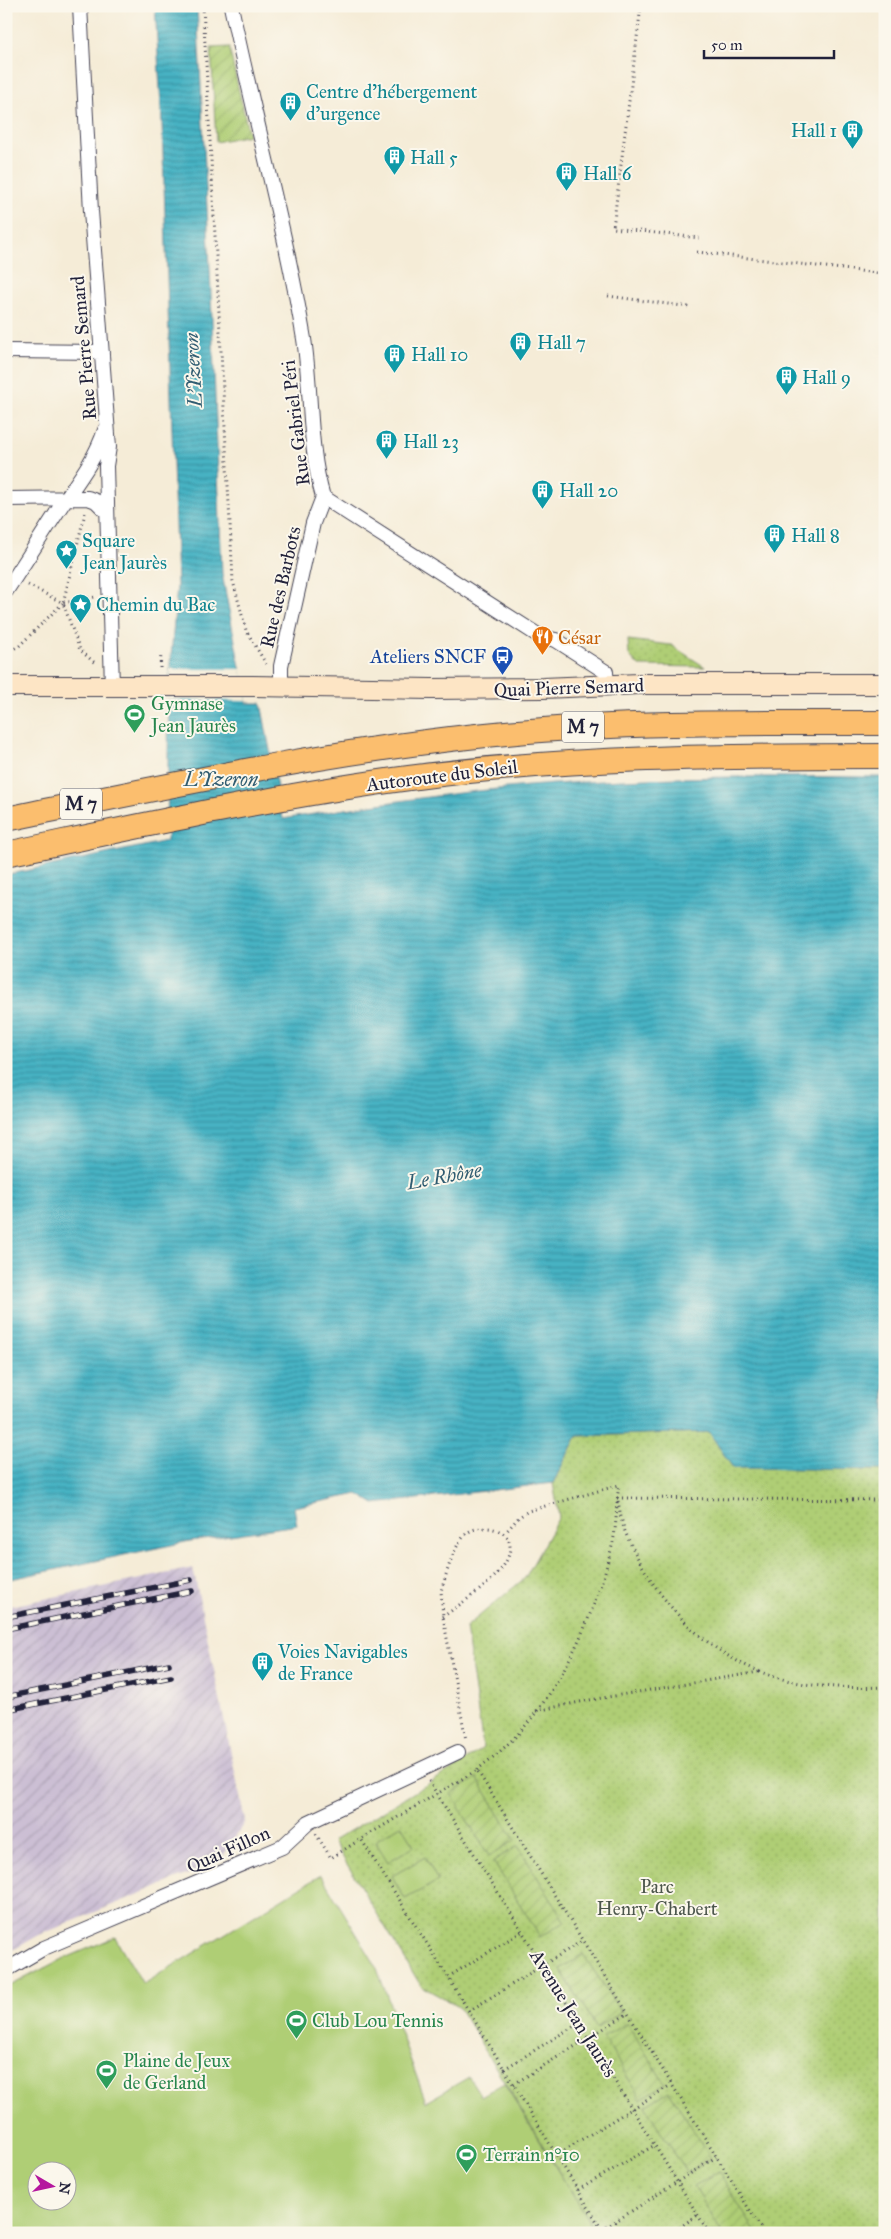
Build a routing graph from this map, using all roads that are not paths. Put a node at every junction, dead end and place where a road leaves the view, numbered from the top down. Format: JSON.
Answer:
{"nodes":[{"id":1,"x":80,"y":6,"type":"edge"},
{"id":2,"x":231,"y":6,"type":"edge"},
{"id":3,"x":6,"y":351,"type":"edge"},
{"id":4,"x":102,"y":352,"type":"junction"},
{"id":5,"x":108,"y":420,"type":"junction"},
{"id":6,"x":323,"y":497,"type":"junction"},
{"id":7,"x":6,"y":499,"type":"edge"},
{"id":8,"x":66,"y":499,"type":"junction"},
{"id":9,"x":107,"y":512,"type":"junction"},
{"id":10,"x":6,"y":590,"type":"edge"},
{"id":11,"x":885,"y":684,"type":"edge"},
{"id":12,"x":607,"y":685,"type":"junction"},
{"id":13,"x":6,"y":686,"type":"edge"},
{"id":14,"x":281,"y":686,"type":"junction"},
{"id":15,"x":112,"y":687,"type":"junction"},
{"id":16,"x":885,"y":723,"type":"edge"},
{"id":17,"x":885,"y":756,"type":"edge"},
{"id":18,"x":6,"y":819,"type":"edge"},
{"id":19,"x":6,"y":854,"type":"edge"},
{"id":20,"x":458,"y":1752,"type":"road end"},
{"id":21,"x":6,"y":1970,"type":"edge"}],
"edges":[{"from":1,"to":4,"type":"street","name":"Rue Pierre Semard"},
{"from":2,"to":6,"type":"street","name":"Rue Gabriel Péri"},
{"from":3,"to":4,"type":"street"},
{"from":4,"to":5,"type":"street","name":"Rue Pierre Semard"},
{"from":5,"to":8,"type":"street"},
{"from":5,"to":9,"type":"street","name":"Rue Pierre Semard"},
{"from":6,"to":12,"type":"street","name":"Rue Gabriel Péri"},
{"from":6,"to":14,"type":"street","name":"Rue des Barbots"},
{"from":7,"to":8,"type":"street"},
{"from":8,"to":9,"type":"street"},
{"from":8,"to":10,"type":"street"},
{"from":9,"to":15,"type":"street","name":"Rue Pierre Semard"},
{"from":11,"to":12,"type":"main road","name":"Quai Pierre Semard"},
{"from":12,"to":14,"type":"main road","name":"Quai Pierre Semard"},
{"from":13,"to":15,"type":"main road"},
{"from":14,"to":15,"type":"main road","name":"Quai Pierre Semard"},
{"from":16,"to":18,"type":"highway","name":"Autoroute du Soleil","number":"M 7"},
{"from":17,"to":19,"type":"highway","name":"Autoroute du Soleil","number":"M 7"},
{"from":20,"to":21,"type":"street","name":"Quai Fillon"}]}
